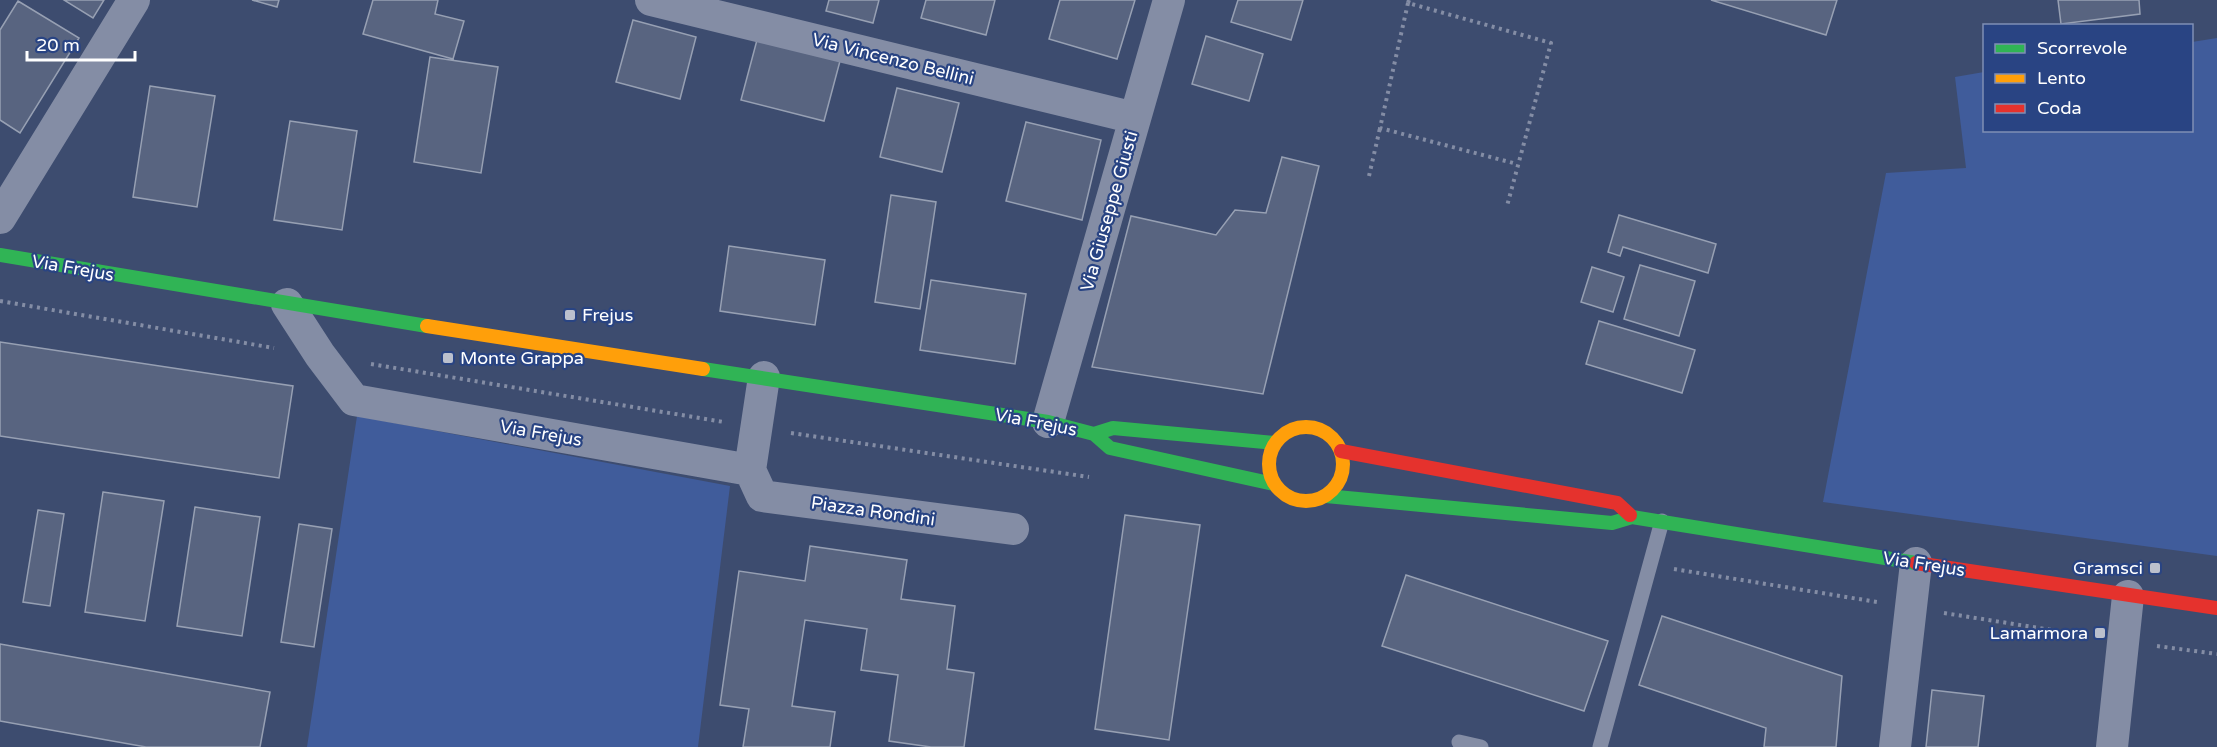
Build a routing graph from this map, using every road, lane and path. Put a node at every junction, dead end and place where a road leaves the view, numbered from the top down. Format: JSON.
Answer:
{"nodes":[{"id":1,"x":134,"y":0,"type":"edge"},
{"id":2,"x":651,"y":0,"type":"edge"},
{"id":3,"x":1169,"y":0,"type":"edge"},
{"id":4,"x":1409,"y":1,"type":"edge"},
{"id":5,"x":1135,"y":118,"type":"junction"},
{"id":6,"x":1380,"y":128,"type":"junction"},
{"id":7,"x":1517,"y":165,"type":"junction"},
{"id":8,"x":1369,"y":176,"type":"dead end"},
{"id":9,"x":1507,"y":206,"type":"dead end"},
{"id":10,"x":0,"y":218,"type":"edge"},
{"id":11,"x":0,"y":255,"type":"edge"},
{"id":12,"x":287,"y":304,"type":"junction"},
{"id":13,"x":764,"y":377,"type":"junction"},
{"id":14,"x":1048,"y":422,"type":"junction"},
{"id":15,"x":1094,"y":434,"type":"junction"},
{"id":16,"x":1275,"y":443,"type":"junction"},
{"id":17,"x":1341,"y":451,"type":"junction"},
{"id":18,"x":750,"y":470,"type":"junction"},
{"id":19,"x":1274,"y":484,"type":"junction"},
{"id":20,"x":1326,"y":496,"type":"junction"},
{"id":21,"x":1632,"y":517,"type":"junction"},
{"id":22,"x":1662,"y":521,"type":"junction"},
{"id":23,"x":1013,"y":530,"type":"dead end"},
{"id":24,"x":1916,"y":563,"type":"junction"},
{"id":25,"x":2128,"y":596,"type":"junction"},
{"id":26,"x":2217,"y":609,"type":"edge"},
{"id":27,"x":1459,"y":741,"type":"dead end"},
{"id":28,"x":1481,"y":747,"type":"edge"},
{"id":29,"x":1600,"y":747,"type":"edge"},
{"id":30,"x":1895,"y":747,"type":"edge"},
{"id":31,"x":2112,"y":747,"type":"edge"}],
"edges":[{"from":1,"to":10,"type":"street"},
{"from":2,"to":5,"type":"street","name":"Via Vincenzo Bellini"},
{"from":3,"to":5,"type":"street","name":"Via Giuseppe Giusti"},
{"from":4,"to":6,"type":"path"},
{"from":4,"to":7,"type":"path"},
{"from":5,"to":14,"type":"street","name":"Via Giuseppe Giusti"},
{"from":6,"to":7,"type":"path"},
{"from":6,"to":8,"type":"path"},
{"from":7,"to":9,"type":"path"},
{"from":11,"to":12,"type":"street","name":"Via Frejus"},
{"from":12,"to":13,"type":"street","name":"Via Frejus"},
{"from":12,"to":18,"type":"street","name":"Via Frejus"},
{"from":13,"to":14,"type":"street","name":"Via Frejus"},
{"from":13,"to":18,"type":"street"},
{"from":14,"to":15,"type":"street","name":"Via Frejus"},
{"from":15,"to":16,"type":"street","name":"Via Frejus"},
{"from":15,"to":19,"type":"street","name":"Via Frejus"},
{"from":16,"to":17,"type":"street"},
{"from":16,"to":19,"type":"street"},
{"from":17,"to":20,"type":"street"},
{"from":17,"to":21,"type":"street","name":"Via Frejus"},
{"from":18,"to":23,"type":"street","name":"Piazza Rondini"},
{"from":19,"to":20,"type":"street"},
{"from":20,"to":21,"type":"street","name":"Via Frejus"},
{"from":21,"to":22,"type":"street","name":"Via Frejus"},
{"from":22,"to":24,"type":"street","name":"Via Frejus"},
{"from":22,"to":29,"type":"lane"},
{"from":24,"to":25,"type":"street","name":"Via Frejus"},
{"from":24,"to":30,"type":"street"},
{"from":25,"to":26,"type":"street","name":"Via Frejus"},
{"from":25,"to":31,"type":"street"},
{"from":27,"to":28,"type":"lane"}]}
